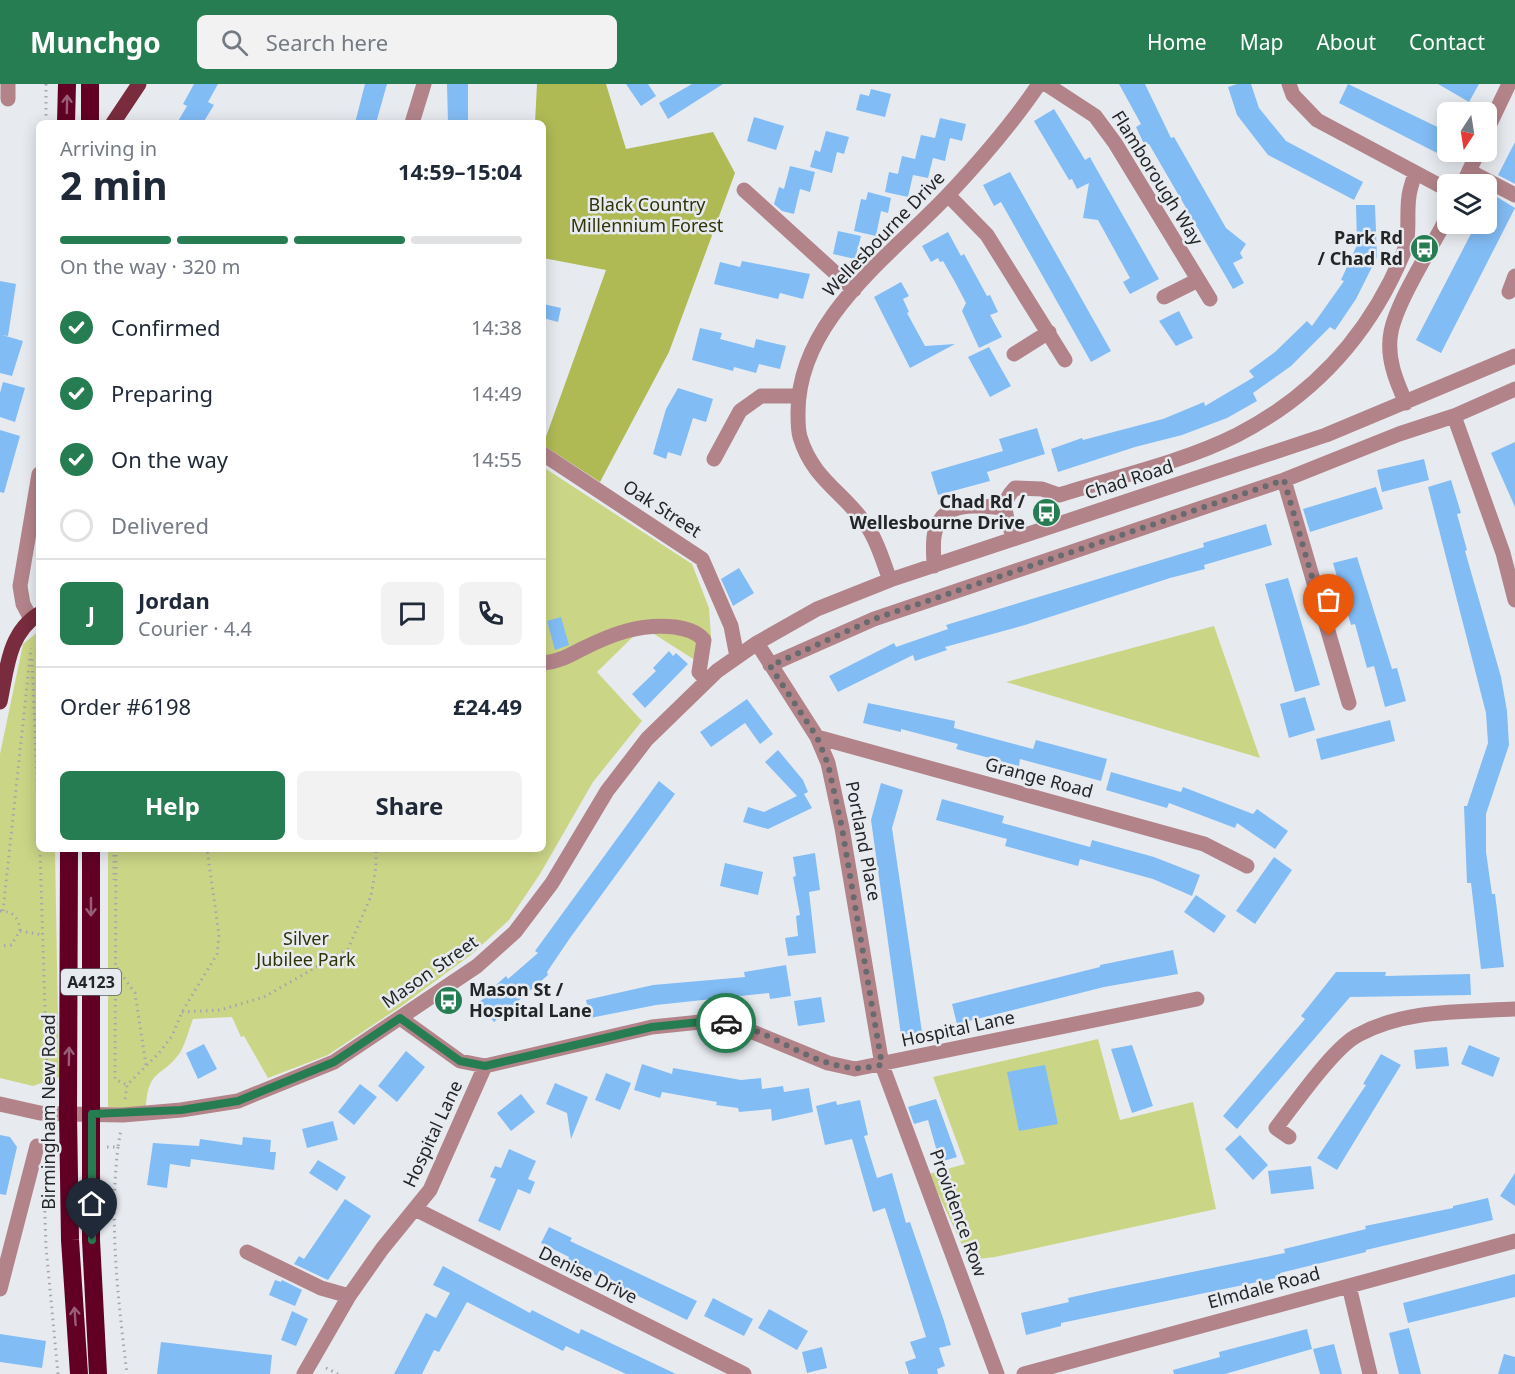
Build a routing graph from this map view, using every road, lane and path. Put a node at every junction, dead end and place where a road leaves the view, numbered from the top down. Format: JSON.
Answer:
{"nodes":[{"id":1,"x":46,"y":84,"type":"edge"},
{"id":2,"x":67,"y":84,"type":"edge"},
{"id":3,"x":90,"y":84,"type":"edge"},
{"id":4,"x":139,"y":84,"type":"edge"},
{"id":5,"x":424,"y":84,"type":"edge"},
{"id":6,"x":1039,"y":84,"type":"edge"},
{"id":7,"x":1046,"y":84,"type":"edge"},
{"id":8,"x":1289,"y":84,"type":"edge"},
{"id":9,"x":1509,"y":92,"type":"edge"},
{"id":10,"x":1497,"y":113,"type":"edge"},
{"id":11,"x":46,"y":120,"type":"edge"},
{"id":12,"x":66,"y":120,"type":"edge"},
{"id":13,"x":90,"y":120,"type":"edge"},
{"id":14,"x":115,"y":120,"type":"edge"},
{"id":15,"x":413,"y":120,"type":"edge"},
{"id":16,"x":1415,"y":173,"type":"junction"},
{"id":17,"x":1437,"y":184,"type":"edge"},
{"id":18,"x":1497,"y":189,"type":"edge"},
{"id":19,"x":744,"y":190,"type":"dead end"},
{"id":20,"x":948,"y":195,"type":"junction"},
{"id":21,"x":1515,"y":195,"type":"edge"},
{"id":22,"x":1439,"y":234,"type":"edge"},
{"id":23,"x":1515,"y":276,"type":"edge"},
{"id":24,"x":1198,"y":280,"type":"junction"},
{"id":25,"x":854,"y":290,"type":"junction"},
{"id":26,"x":1509,"y":292,"type":"dead end"},
{"id":27,"x":1164,"y":297,"type":"dead end"},
{"id":28,"x":1210,"y":299,"type":"dead end"},
{"id":29,"x":1049,"y":332,"type":"junction"},
{"id":30,"x":1014,"y":354,"type":"dead end"},
{"id":31,"x":1515,"y":356,"type":"edge"},
{"id":32,"x":1065,"y":360,"type":"dead end"},
{"id":33,"x":1515,"y":389,"type":"edge"},
{"id":34,"x":798,"y":396,"type":"junction"},
{"id":35,"x":1406,"y":403,"type":"junction"},
{"id":36,"x":1454,"y":416,"type":"junction"},
{"id":37,"x":546,"y":456,"type":"edge"},
{"id":38,"x":714,"y":459,"type":"dead end"},
{"id":39,"x":1284,"y":480,"type":"junction"},
{"id":40,"x":36,"y":492,"type":"edge"},
{"id":41,"x":1003,"y":508,"type":"junction"},
{"id":42,"x":1014,"y":539,"type":"junction"},
{"id":43,"x":934,"y":566,"type":"junction"},
{"id":44,"x":1511,"y":567,"type":"edge"},
{"id":45,"x":890,"y":580,"type":"junction"},
{"id":46,"x":1515,"y":600,"type":"edge"},
{"id":47,"x":35,"y":616,"type":"edge"},
{"id":48,"x":757,"y":643,"type":"junction"},
{"id":49,"x":32,"y":648,"type":"junction"},
{"id":50,"x":737,"y":657,"type":"junction"},
{"id":51,"x":546,"y":662,"type":"edge"},
{"id":52,"x":770,"y":666,"type":"junction"},
{"id":53,"x":707,"y":681,"type":"junction"},
{"id":54,"x":0,"y":702,"type":"edge"},
{"id":55,"x":1349,"y":703,"type":"dead end"},
{"id":56,"x":817,"y":737,"type":"junction"},
{"id":57,"x":36,"y":751,"type":"edge"},
{"id":58,"x":40,"y":852,"type":"edge"},
{"id":59,"x":69,"y":852,"type":"edge"},
{"id":60,"x":91,"y":852,"type":"edge"},
{"id":61,"x":115,"y":852,"type":"edge"},
{"id":62,"x":207,"y":852,"type":"edge"},
{"id":63,"x":376,"y":852,"type":"edge"},
{"id":64,"x":1247,"y":866,"type":"dead end"},
{"id":65,"x":1,"y":911,"type":"edge"},
{"id":66,"x":20,"y":931,"type":"junction"},
{"id":67,"x":44,"y":935,"type":"junction"},
{"id":68,"x":0,"y":946,"type":"edge"},
{"id":69,"x":117,"y":967,"type":"junction"},
{"id":70,"x":1197,"y":999,"type":"dead end"},
{"id":71,"x":1515,"y":1009,"type":"edge"},
{"id":72,"x":182,"y":1012,"type":"junction"},
{"id":73,"x":400,"y":1018,"type":"junction"},
{"id":74,"x":146,"y":1065,"type":"junction"},
{"id":75,"x":882,"y":1065,"type":"junction"},
{"id":76,"x":485,"y":1066,"type":"junction"},
{"id":77,"x":47,"y":1074,"type":"dead end"},
{"id":78,"x":0,"y":1104,"type":"edge"},
{"id":79,"x":68,"y":1114,"type":"junction"},
{"id":80,"x":92,"y":1114,"type":"junction"},
{"id":81,"x":1289,"y":1137,"type":"dead end"},
{"id":82,"x":37,"y":1146,"type":"dead end"},
{"id":83,"x":118,"y":1147,"type":"dead end"},
{"id":84,"x":44,"y":1181,"type":"dead end"},
{"id":85,"x":417,"y":1210,"type":"junction"},
{"id":86,"x":1515,"y":1241,"type":"edge"},
{"id":87,"x":247,"y":1252,"type":"dead end"},
{"id":88,"x":1349,"y":1286,"type":"junction"},
{"id":89,"x":0,"y":1289,"type":"edge"},
{"id":90,"x":349,"y":1296,"type":"junction"},
{"id":91,"x":58,"y":1374,"type":"edge"},
{"id":92,"x":79,"y":1374,"type":"edge"},
{"id":93,"x":98,"y":1374,"type":"edge"},
{"id":94,"x":127,"y":1374,"type":"edge"},
{"id":95,"x":304,"y":1374,"type":"edge"},
{"id":96,"x":744,"y":1374,"type":"edge"},
{"id":97,"x":997,"y":1374,"type":"edge"},
{"id":98,"x":1024,"y":1374,"type":"edge"},
{"id":99,"x":1370,"y":1374,"type":"edge"}],
"edges":[{"from":1,"to":11,"type":"path"},
{"from":12,"to":2,"type":"highway","one_way":true},
{"from":3,"to":13,"type":"highway"},
{"from":4,"to":14,"type":"main road"},
{"from":5,"to":15,"type":"street"},
{"from":6,"to":20,"type":"street","name":"Wellesbourne Drive"},
{"from":7,"to":24,"type":"street","name":"Flamborough Way"},
{"from":8,"to":16,"type":"street"},
{"from":9,"to":10,"type":"street"},
{"from":16,"to":17,"type":"street"},
{"from":16,"to":41,"type":"street"},
{"from":18,"to":21,"type":"street"},
{"from":19,"to":25,"type":"street"},
{"from":20,"to":25,"type":"street","name":"Wellesbourne Drive"},
{"from":20,"to":29,"type":"street"},
{"from":22,"to":35,"type":"street"},
{"from":23,"to":26,"type":"street"},
{"from":24,"to":27,"type":"street"},
{"from":24,"to":28,"type":"street","name":"Flamborough Way"},
{"from":25,"to":34,"type":"street","name":"Wellesbourne Drive"},
{"from":29,"to":30,"type":"street"},
{"from":29,"to":32,"type":"street"},
{"from":31,"to":35,"type":"street","name":"Chad Road"},
{"from":33,"to":36,"type":"street"},
{"from":34,"to":38,"type":"street"},
{"from":34,"to":45,"type":"street","name":"Wellesbourne Drive"},
{"from":35,"to":42,"type":"street","name":"Chad Road"},
{"from":36,"to":39,"type":"street"},
{"from":36,"to":44,"type":"street"},
{"from":37,"to":50,"type":"street","name":"Oak Street"},
{"from":39,"to":52,"type":"street"},
{"from":39,"to":55,"type":"street"},
{"from":40,"to":47,"type":"street"},
{"from":41,"to":42,"type":"street"},
{"from":41,"to":43,"type":"street"},
{"from":42,"to":43,"type":"street","name":"Chad Road"},
{"from":43,"to":45,"type":"street","name":"Chad Road"},
{"from":44,"to":46,"type":"street"},
{"from":45,"to":48,"type":"street","name":"Chad Road"},
{"from":47,"to":49,"type":"path"},
{"from":47,"to":54,"type":"main road"},
{"from":48,"to":50,"type":"street","name":"Mason Street"},
{"from":48,"to":52,"type":"street","name":"Portland Place"},
{"from":49,"to":57,"type":"path"},
{"from":49,"to":65,"type":"path"},
{"from":50,"to":53,"type":"street","name":"Mason Street"},
{"from":51,"to":53,"type":"street"},
{"from":52,"to":56,"type":"street","name":"Portland Place"},
{"from":53,"to":73,"type":"street","name":"Mason Street"},
{"from":56,"to":64,"type":"street","name":"Grange Road"},
{"from":56,"to":75,"type":"street","name":"Portland Place"},
{"from":58,"to":67,"type":"path"},
{"from":79,"to":59,"type":"highway","name":"Birmingham New Road","number":"A4123","one_way":true},
{"from":60,"to":80,"type":"highway","number":"A4123","one_way":true},
{"from":61,"to":69,"type":"path"},
{"from":62,"to":72,"type":"path"},
{"from":63,"to":72,"type":"path"},
{"from":65,"to":66,"type":"path"},
{"from":66,"to":67,"type":"path"},
{"from":66,"to":68,"type":"path"},
{"from":67,"to":77,"type":"path"},
{"from":69,"to":74,"type":"path"},
{"from":69,"to":74,"type":"path"},
{"from":70,"to":75,"type":"street","name":"Hospital Lane"},
{"from":71,"to":81,"type":"street"},
{"from":72,"to":74,"type":"path"},
{"from":73,"to":76,"type":"street"},
{"from":73,"to":80,"type":"street","name":"Mason Street"},
{"from":75,"to":76,"type":"street","name":"Hospital Lane"},
{"from":75,"to":97,"type":"street","name":"Providence Row"},
{"from":76,"to":85,"type":"street","name":"Hospital Lane"},
{"from":78,"to":79,"type":"street","name":"Mason Street"},
{"from":79,"to":80,"type":"street","name":"Mason Street"},
{"from":92,"to":79,"type":"highway","name":"Birmingham New Road","number":"A4123","one_way":true},
{"from":80,"to":93,"type":"highway","number":"A4123"},
{"from":82,"to":89,"type":"street"},
{"from":83,"to":94,"type":"path"},
{"from":84,"to":91,"type":"path"},
{"from":85,"to":90,"type":"street","name":"Hospital Lane"},
{"from":85,"to":96,"type":"street","name":"Denise Drive"},
{"from":86,"to":88,"type":"street","name":"Elmdale Road"},
{"from":87,"to":90,"type":"street"},
{"from":88,"to":98,"type":"street","name":"Elmdale Road"},
{"from":88,"to":99,"type":"street"},
{"from":90,"to":95,"type":"street","name":"Hospital Lane"}]}
